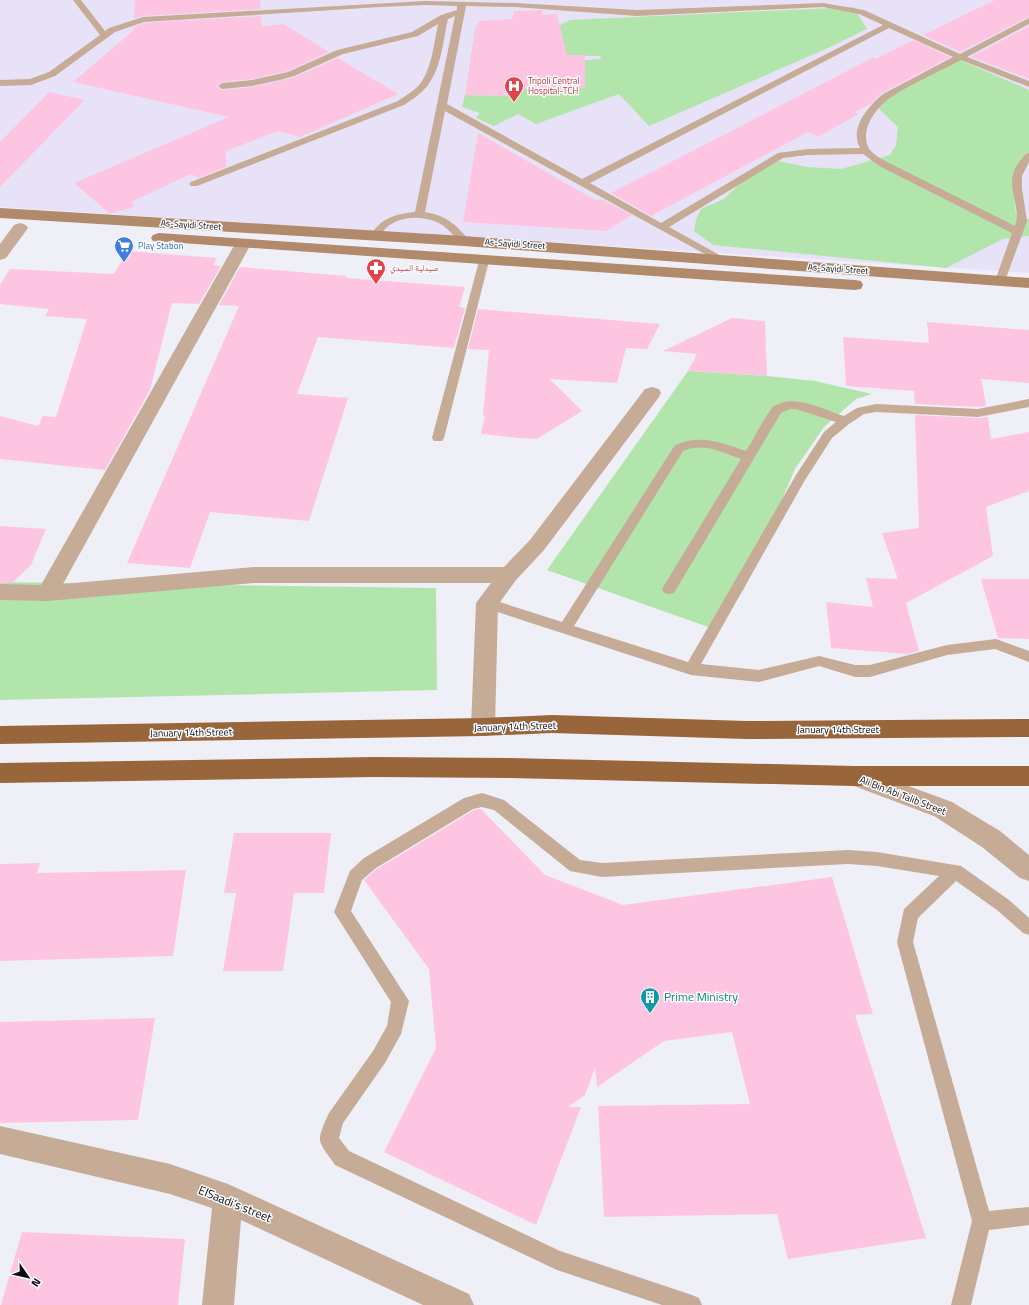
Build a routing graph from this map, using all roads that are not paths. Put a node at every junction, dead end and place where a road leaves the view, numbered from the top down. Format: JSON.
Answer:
{"nodes":[{"id":1,"x":77,"y":0,"type":"edge"},
{"id":2,"x":461,"y":8,"type":"junction"},
{"id":3,"x":444,"y":17,"type":"junction"},
{"id":4,"x":1028,"y":22,"type":"edge"},
{"id":5,"x":889,"y":25,"type":"junction"},
{"id":6,"x":104,"y":35,"type":"junction"},
{"id":7,"x":960,"y":57,"type":"junction"},
{"id":8,"x":0,"y":83,"type":"edge"},
{"id":9,"x":1029,"y":84,"type":"edge"},
{"id":10,"x":222,"y":86,"type":"dead end"},
{"id":11,"x":442,"y":105,"type":"junction"},
{"id":12,"x":866,"y":151,"type":"junction"},
{"id":13,"x":1028,"y":159,"type":"edge"},
{"id":14,"x":582,"y":182,"type":"junction"},
{"id":15,"x":194,"y":184,"type":"dead end"},
{"id":16,"x":0,"y":213,"type":"edge"},
{"id":17,"x":420,"y":214,"type":"junction"},
{"id":18,"x":1022,"y":221,"type":"junction"},
{"id":19,"x":0,"y":227,"type":"edge"},
{"id":20,"x":661,"y":227,"type":"junction"},
{"id":21,"x":20,"y":228,"type":"junction"},
{"id":22,"x":1029,"y":229,"type":"edge"},
{"id":23,"x":1018,"y":232,"type":"junction"},
{"id":24,"x":375,"y":236,"type":"junction"},
{"id":25,"x":464,"y":241,"type":"junction"},
{"id":26,"x":243,"y":244,"type":"junction"},
{"id":27,"x":0,"y":255,"type":"edge"},
{"id":28,"x":721,"y":260,"type":"junction"},
{"id":29,"x":484,"y":261,"type":"junction"},
{"id":30,"x":1000,"y":281,"type":"junction"},
{"id":31,"x":1029,"y":283,"type":"edge"},
{"id":32,"x":1029,"y":297,"type":"edge"},
{"id":33,"x":652,"y":393,"type":"dead end"},
{"id":34,"x":1029,"y":403,"type":"edge"},
{"id":35,"x":845,"y":421,"type":"junction"},
{"id":36,"x":438,"y":438,"type":"dead end"},
{"id":37,"x":748,"y":457,"type":"junction"},
{"id":38,"x":509,"y":575,"type":"junction"},
{"id":39,"x":669,"y":589,"type":"dead end"},
{"id":40,"x":0,"y":592,"type":"edge"},
{"id":41,"x":46,"y":593,"type":"junction"},
{"id":42,"x":487,"y":603,"type":"junction"},
{"id":43,"x":565,"y":628,"type":"junction"},
{"id":44,"x":1029,"y":657,"type":"edge"},
{"id":45,"x":691,"y":669,"type":"junction"},
{"id":46,"x":483,"y":727,"type":"junction"},
{"id":47,"x":1029,"y":728,"type":"edge"},
{"id":48,"x":0,"y":735,"type":"edge"},
{"id":49,"x":0,"y":774,"type":"edge"},
{"id":50,"x":854,"y":776,"type":"junction"},
{"id":51,"x":1029,"y":776,"type":"edge"},
{"id":52,"x":1029,"y":870,"type":"edge"},
{"id":53,"x":955,"y":871,"type":"junction"},
{"id":54,"x":1029,"y":928,"type":"edge"},
{"id":55,"x":0,"y":1140,"type":"edge"},
{"id":56,"x":228,"y":1199,"type":"junction"},
{"id":57,"x":1029,"y":1216,"type":"edge"},
{"id":58,"x":982,"y":1221,"type":"junction"},
{"id":59,"x":218,"y":1305,"type":"edge"},
{"id":60,"x":458,"y":1305,"type":"edge"},
{"id":61,"x":692,"y":1305,"type":"edge"},
{"id":62,"x":961,"y":1305,"type":"edge"}],
"edges":[{"from":1,"to":6,"type":"lane"},
{"from":2,"to":3,"type":"lane"},
{"from":2,"to":5,"type":"lane"},
{"from":2,"to":6,"type":"lane"},
{"from":2,"to":11,"type":"lane"},
{"from":3,"to":10,"type":"lane"},
{"from":3,"to":15,"type":"lane"},
{"from":4,"to":7,"type":"lane"},
{"from":5,"to":7,"type":"lane"},
{"from":5,"to":14,"type":"lane"},
{"from":6,"to":8,"type":"lane"},
{"from":7,"to":9,"type":"lane"},
{"from":7,"to":12,"type":"lane"},
{"from":11,"to":14,"type":"lane"},
{"from":11,"to":17,"type":"lane"},
{"from":12,"to":20,"type":"lane"},
{"from":12,"to":23,"type":"lane"},
{"from":13,"to":18,"type":"lane"},
{"from":14,"to":20,"type":"lane"},
{"from":16,"to":24,"type":"main road","name":"As-Sayidi Street"},
{"from":17,"to":24,"type":"lane"},
{"from":17,"to":25,"type":"lane"},
{"from":18,"to":22,"type":"lane"},
{"from":18,"to":23,"type":"lane"},
{"from":19,"to":21,"type":"main road","name":"As-Sayidi Street"},
{"from":20,"to":28,"type":"lane"},
{"from":21,"to":26,"type":"main road","name":"As-Sayidi Street"},
{"from":21,"to":27,"type":"street"},
{"from":23,"to":30,"type":"lane"},
{"from":24,"to":25,"type":"main road","name":"As-Sayidi Street"},
{"from":25,"to":28,"type":"main road","name":"As-Sayidi Street"},
{"from":26,"to":29,"type":"main road","name":"As-Sayidi Street"},
{"from":26,"to":41,"type":"street"},
{"from":28,"to":30,"type":"main road","name":"As-Sayidi Street"},
{"from":29,"to":32,"type":"main road","name":"As-Sayidi Street"},
{"from":29,"to":36,"type":"lane"},
{"from":30,"to":31,"type":"main road","name":"As-Sayidi Street"},
{"from":33,"to":38,"type":"street"},
{"from":34,"to":35,"type":"lane"},
{"from":35,"to":37,"type":"lane"},
{"from":35,"to":45,"type":"lane"},
{"from":37,"to":39,"type":"lane"},
{"from":37,"to":43,"type":"lane"},
{"from":38,"to":41,"type":"street"},
{"from":38,"to":42,"type":"street"},
{"from":40,"to":41,"type":"street"},
{"from":42,"to":43,"type":"lane"},
{"from":42,"to":46,"type":"street"},
{"from":43,"to":45,"type":"lane"},
{"from":44,"to":45,"type":"lane"},
{"from":46,"to":47,"type":"highway","name":"January 14th Street"},
{"from":46,"to":48,"type":"highway","name":"January 14th Street"},
{"from":49,"to":50,"type":"highway"},
{"from":50,"to":51,"type":"highway"},
{"from":50,"to":52,"type":"street","name":"Ali Bin Abi Talib Street"},
{"from":53,"to":54,"type":"lane"},
{"from":53,"to":58,"type":"lane"},
{"from":53,"to":61,"type":"lane"},
{"from":55,"to":56,"type":"street","name":"ElSaadi’s street"},
{"from":56,"to":59,"type":"street"},
{"from":56,"to":60,"type":"street","name":"ElSaadi’s street"},
{"from":57,"to":58,"type":"lane"},
{"from":58,"to":62,"type":"lane"}]}
